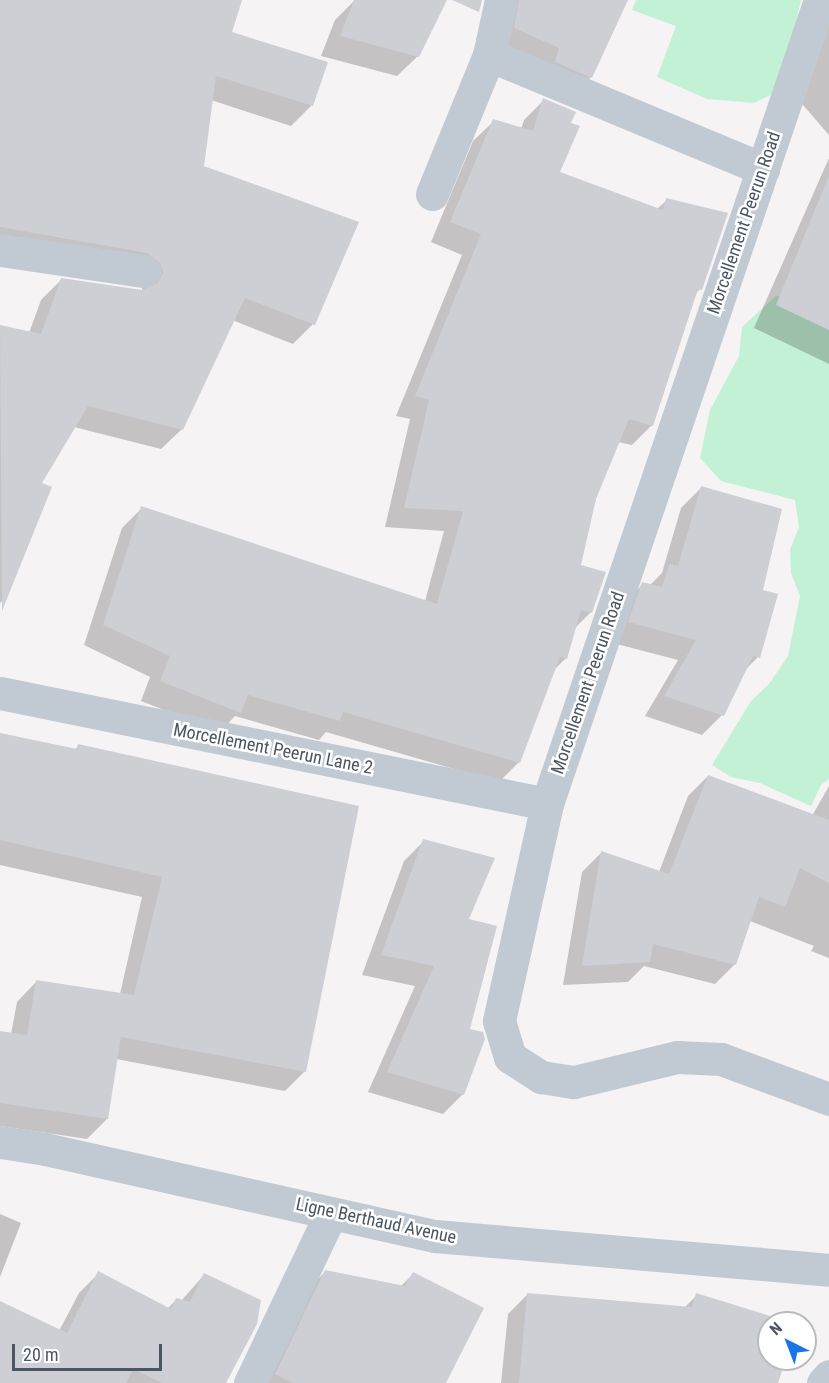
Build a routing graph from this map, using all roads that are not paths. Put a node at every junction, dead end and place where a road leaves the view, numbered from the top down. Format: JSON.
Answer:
{"nodes":[{"id":1,"x":501,"y":0,"type":"edge"},
{"id":2,"x":820,"y":0,"type":"edge"},
{"id":3,"x":489,"y":55,"type":"junction"},
{"id":4,"x":763,"y":169,"type":"junction"},
{"id":5,"x":432,"y":194,"type":"dead end"},
{"id":6,"x":0,"y":250,"type":"edge"},
{"id":7,"x":144,"y":271,"type":"dead end"},
{"id":8,"x":0,"y":693,"type":"edge"},
{"id":9,"x":547,"y":804,"type":"junction"},
{"id":10,"x":829,"y":1099,"type":"edge"},
{"id":11,"x":0,"y":1142,"type":"edge"},
{"id":12,"x":331,"y":1212,"type":"junction"},
{"id":13,"x":829,"y":1270,"type":"edge"},
{"id":14,"x":829,"y":1376,"type":"edge"},
{"id":15,"x":250,"y":1383,"type":"edge"},
{"id":16,"x":823,"y":1383,"type":"edge"}],
"edges":[{"from":1,"to":3,"type":"street"},
{"from":2,"to":4,"type":"street","name":"Morcellement Peerun Road"},
{"from":3,"to":4,"type":"street"},
{"from":3,"to":5,"type":"street"},
{"from":4,"to":9,"type":"street","name":"Morcellement Peerun Road"},
{"from":6,"to":7,"type":"street"},
{"from":8,"to":9,"type":"street","name":"Morcellement Peerun Lane 2"},
{"from":9,"to":10,"type":"street","name":"Morcellement Peerun Road"},
{"from":11,"to":12,"type":"street","name":"Ligne Berthaud Avenue"},
{"from":12,"to":13,"type":"street","name":"Ligne Berthaud Avenue"},
{"from":12,"to":15,"type":"street"},
{"from":14,"to":16,"type":"street"}]}
